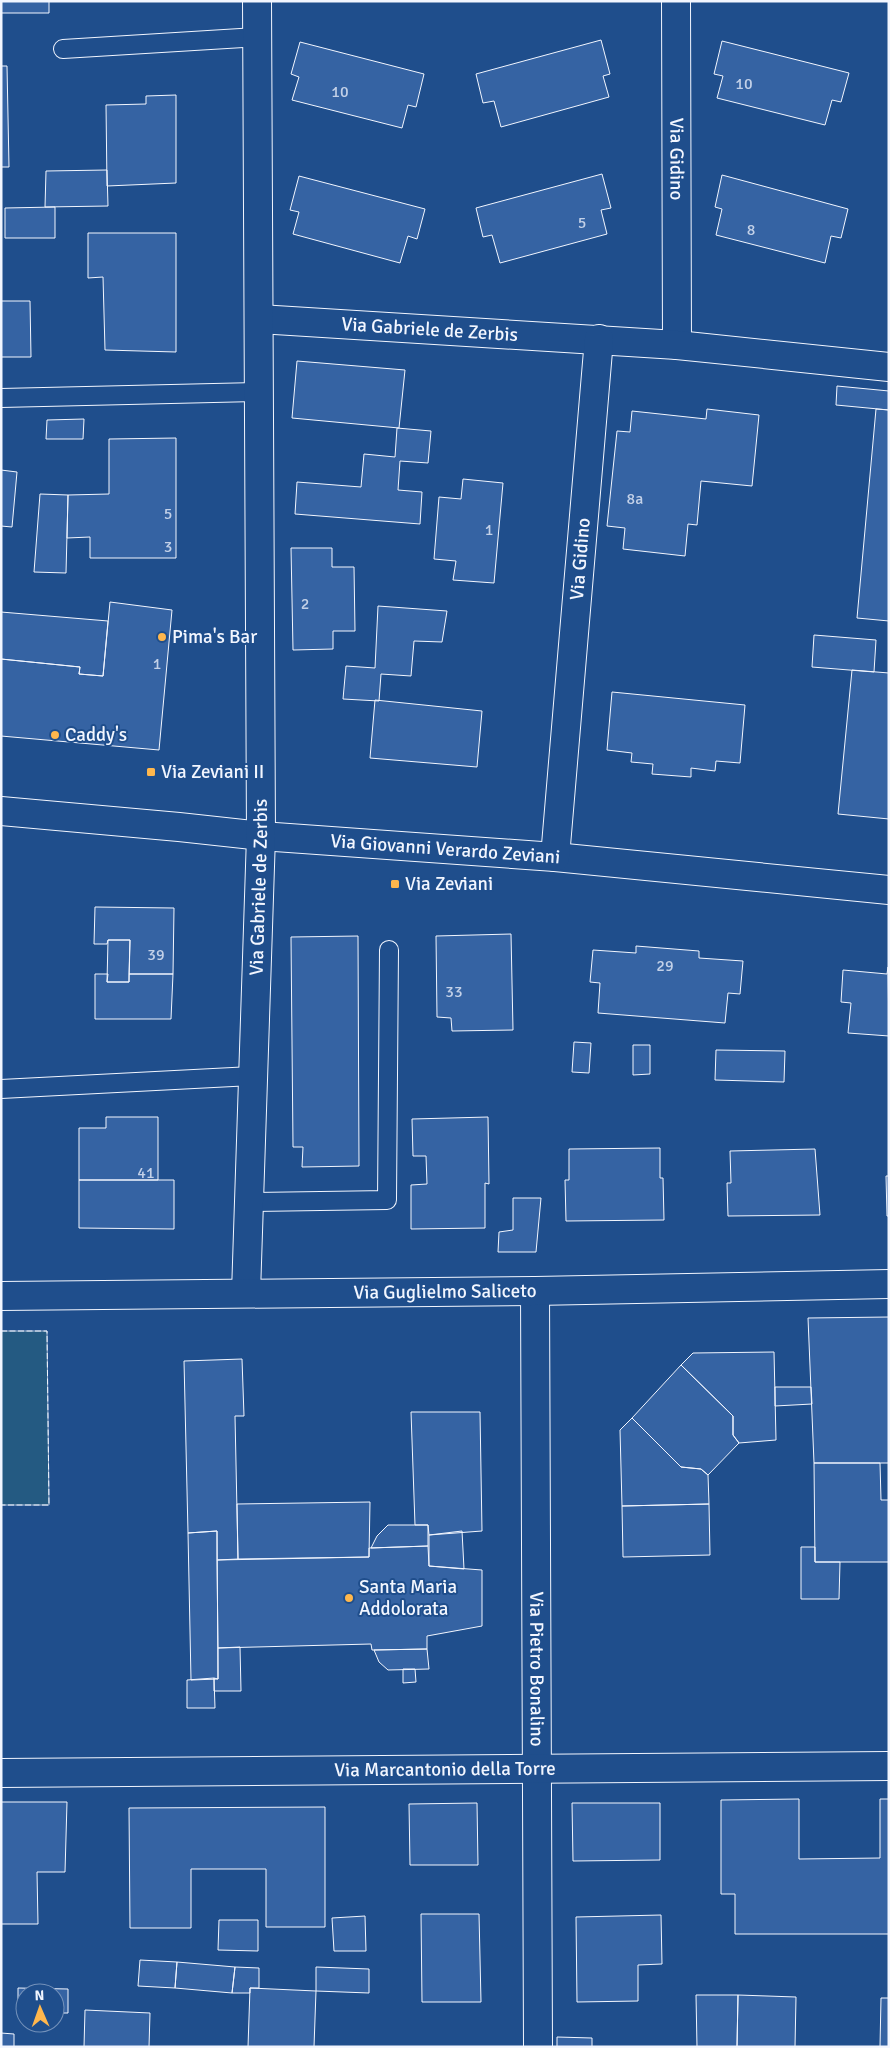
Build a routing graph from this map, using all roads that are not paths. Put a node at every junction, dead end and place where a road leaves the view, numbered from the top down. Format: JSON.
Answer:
{"nodes":[{"id":1,"x":257,"y":1,"type":"edge"},
{"id":2,"x":676,"y":1,"type":"edge"},
{"id":3,"x":258,"y":37,"type":"junction"},
{"id":4,"x":63,"y":49,"type":"dead end"},
{"id":5,"x":259,"y":319,"type":"junction"},
{"id":6,"x":600,"y":339,"type":"junction"},
{"id":7,"x":677,"y":345,"type":"junction"},
{"id":8,"x":889,"y":367,"type":"edge"},
{"id":9,"x":258,"y":392,"type":"junction"},
{"id":10,"x":1,"y":398,"type":"edge"},
{"id":11,"x":1,"y":812,"type":"edge"},
{"id":12,"x":261,"y":836,"type":"junction"},
{"id":13,"x":555,"y":857,"type":"junction"},
{"id":14,"x":889,"y":890,"type":"edge"},
{"id":15,"x":389,"y":950,"type":"dead end"},
{"id":16,"x":252,"y":1076,"type":"junction"},
{"id":17,"x":1,"y":1089,"type":"edge"},
{"id":18,"x":249,"y":1202,"type":"junction"},
{"id":19,"x":889,"y":1284,"type":"edge"},
{"id":20,"x":535,"y":1290,"type":"junction"},
{"id":21,"x":246,"y":1293,"type":"junction"},
{"id":22,"x":1,"y":1296,"type":"edge"},
{"id":23,"x":889,"y":1766,"type":"edge"},
{"id":24,"x":538,"y":1768,"type":"junction"},
{"id":25,"x":1,"y":1773,"type":"edge"},
{"id":26,"x":538,"y":2047,"type":"edge"}],
"edges":[{"from":1,"to":3,"type":"street","name":"Via Gabriele de Zerbis"},
{"from":2,"to":7,"type":"street","name":"Via Gidino"},
{"from":3,"to":4,"type":"lane"},
{"from":3,"to":5,"type":"street","name":"Via Gabriele de Zerbis"},
{"from":5,"to":6,"type":"street","name":"Via Gabriele de Zerbis"},
{"from":5,"to":9,"type":"street","name":"Via Gabriele de Zerbis"},
{"from":6,"to":7,"type":"street"},
{"from":6,"to":13,"type":"street","name":"Via Gidino"},
{"from":7,"to":8,"type":"street"},
{"from":9,"to":10,"type":"lane"},
{"from":9,"to":12,"type":"street","name":"Via Gabriele de Zerbis"},
{"from":11,"to":12,"type":"street","name":"Via Giovanni Verardo Zeviani"},
{"from":12,"to":13,"type":"street","name":"Via Giovanni Verardo Zeviani"},
{"from":12,"to":16,"type":"street","name":"Via Gabriele de Zerbis"},
{"from":13,"to":14,"type":"street","name":"Via Giovanni Verardo Zeviani"},
{"from":15,"to":18,"type":"lane"},
{"from":16,"to":17,"type":"lane"},
{"from":16,"to":18,"type":"street","name":"Via Gabriele de Zerbis"},
{"from":18,"to":21,"type":"street","name":"Via Gabriele de Zerbis"},
{"from":19,"to":20,"type":"street","name":"Via Guglielmo Saliceto"},
{"from":20,"to":21,"type":"street","name":"Via Guglielmo Saliceto"},
{"from":20,"to":24,"type":"street","name":"Via Pietro Bonalino"},
{"from":21,"to":22,"type":"street","name":"Via Guglielmo Saliceto"},
{"from":23,"to":24,"type":"street","name":"Via Marcantonio della Torre"},
{"from":24,"to":25,"type":"street","name":"Via Marcantonio della Torre"},
{"from":24,"to":26,"type":"street","name":"Via Pietro Bonalino"}]}
